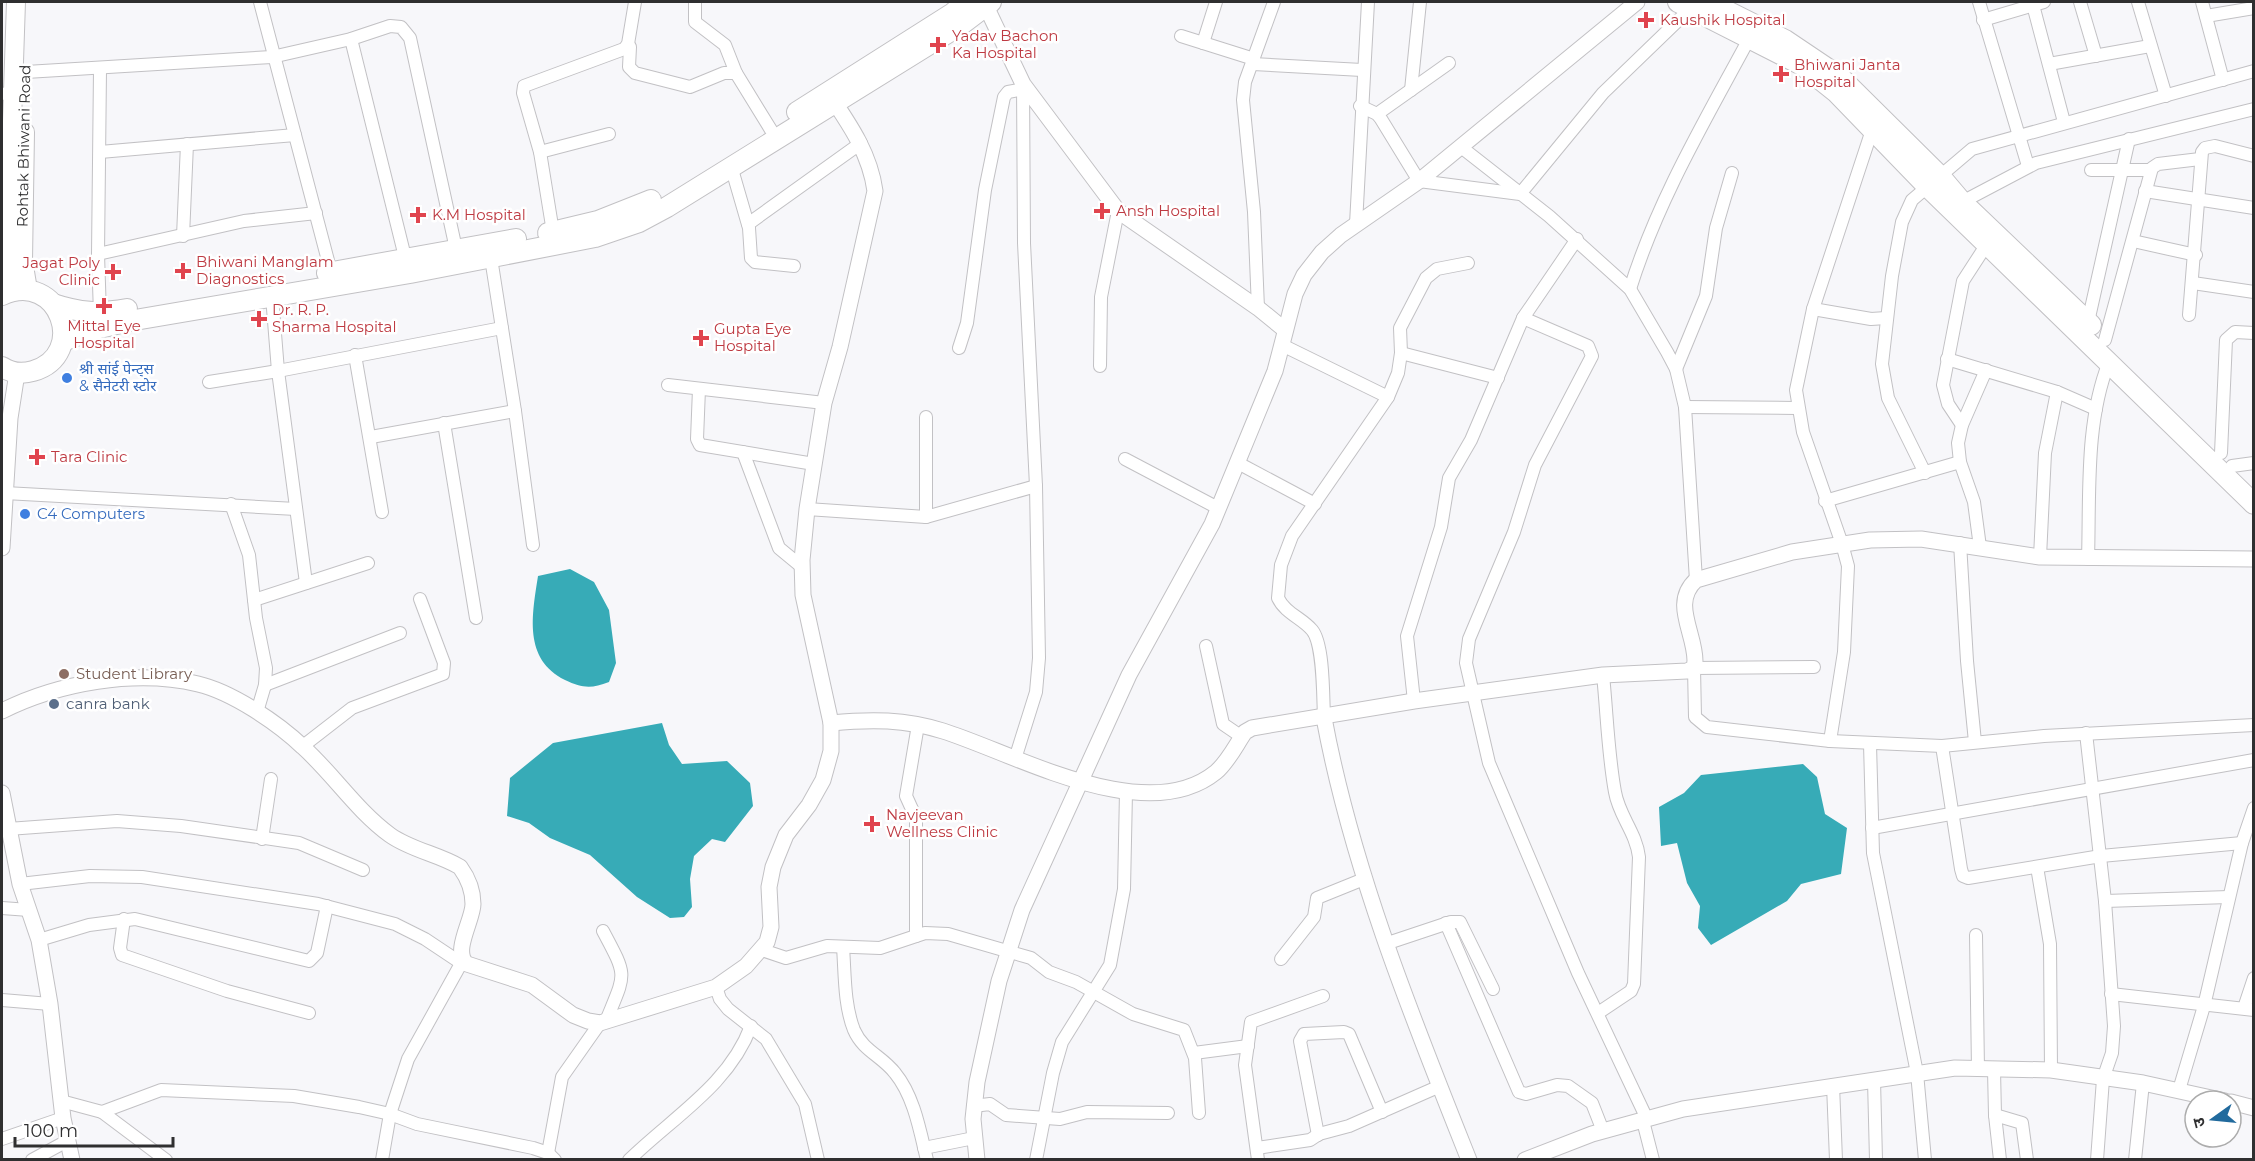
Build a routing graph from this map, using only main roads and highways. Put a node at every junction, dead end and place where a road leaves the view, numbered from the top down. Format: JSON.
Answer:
{"nodes":[{"id":1,"x":16,"y":2,"type":"edge"},
{"id":2,"x":28,"y":2,"type":"edge"},
{"id":3,"x":966,"y":2,"type":"edge"},
{"id":4,"x":1709,"y":2,"type":"edge"},
{"id":5,"x":987,"y":3,"type":"edge"},
{"id":6,"x":1684,"y":5,"type":"edge"},
{"id":7,"x":16,"y":86,"type":"edge"},
{"id":8,"x":832,"y":97,"type":"junction"},
{"id":9,"x":13,"y":158,"type":"edge"},
{"id":10,"x":1934,"y":181,"type":"junction"},
{"id":11,"x":407,"y":266,"type":"junction"},
{"id":12,"x":14,"y":292,"type":"edge"},
{"id":13,"x":53,"y":303,"type":"junction"},
{"id":14,"x":63,"y":341,"type":"junction"},
{"id":15,"x":9,"y":370,"type":"edge"},
{"id":16,"x":2253,"y":486,"type":"edge"},
{"id":17,"x":2253,"y":504,"type":"edge"}],
"edges":[{"from":1,"to":7,"type":"main road"},
{"from":2,"to":7,"type":"main road","name":"Rohtak Bhiwani Road"},
{"from":3,"to":8,"type":"main road"},
{"from":4,"to":10,"type":"main road"},
{"from":5,"to":8,"type":"main road"},
{"from":6,"to":10,"type":"main road"},
{"from":7,"to":9,"type":"main road"},
{"from":8,"to":11,"type":"main road"},
{"from":8,"to":11,"type":"main road"},
{"from":9,"to":12,"type":"main road"},
{"from":10,"to":16,"type":"main road"},
{"from":10,"to":17,"type":"main road"},
{"from":11,"to":13,"type":"main road"},
{"from":11,"to":14,"type":"main road"},
{"from":12,"to":13,"type":"main road"},
{"from":13,"to":14,"type":"main road"},
{"from":14,"to":15,"type":"main road"}]}
